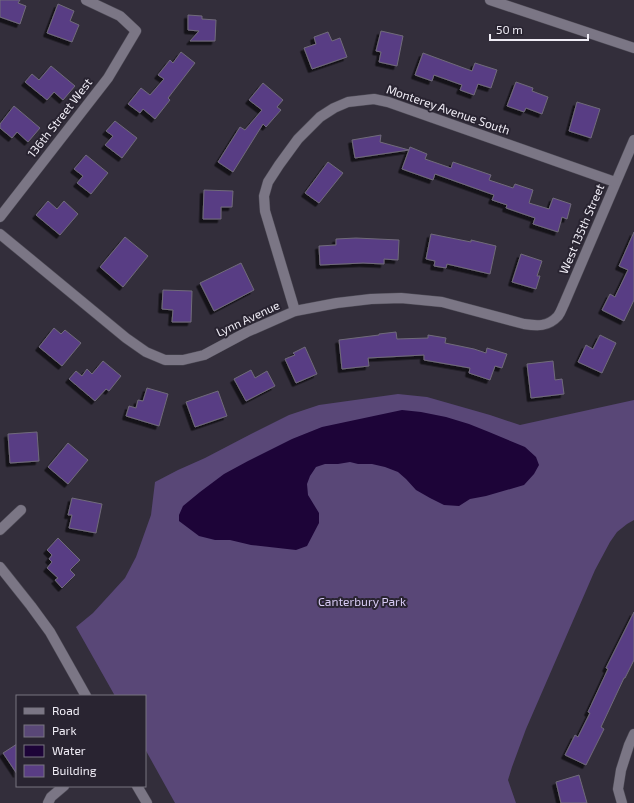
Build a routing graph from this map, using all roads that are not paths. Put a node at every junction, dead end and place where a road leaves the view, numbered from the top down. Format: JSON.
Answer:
{"nodes":[{"id":1,"x":86,"y":0,"type":"edge"},
{"id":2,"x":490,"y":0,"type":"edge"},
{"id":3,"x":634,"y":48,"type":"edge"},
{"id":4,"x":634,"y":140,"type":"edge"},
{"id":5,"x":616,"y":182,"type":"junction"},
{"id":6,"x":0,"y":217,"type":"edge"},
{"id":7,"x":0,"y":234,"type":"edge"},
{"id":8,"x":295,"y":311,"type":"junction"},
{"id":9,"x":548,"y":323,"type":"joint"},
{"id":10,"x":21,"y":510,"type":"dead end"},
{"id":11,"x":0,"y":530,"type":"edge"},
{"id":12,"x":0,"y":568,"type":"edge"},
{"id":13,"x":85,"y":695,"type":"edge"},
{"id":14,"x":634,"y":734,"type":"edge"},
{"id":15,"x":63,"y":787,"type":"edge"},
{"id":16,"x":138,"y":787,"type":"edge"},
{"id":17,"x":48,"y":803,"type":"edge"},
{"id":18,"x":147,"y":803,"type":"edge"},
{"id":19,"x":622,"y":803,"type":"edge"}],
"edges":[{"from":1,"to":6,"type":"street","name":"136th Street West"},
{"from":2,"to":3,"type":"street"},
{"from":4,"to":5,"type":"street","name":"West 135th Street"},
{"from":5,"to":8,"type":"street","name":"Monterey Avenue South"},
{"from":5,"to":9,"type":"street","name":"West 135th Street"},
{"from":7,"to":8,"type":"street","name":"Lynn Avenue"},
{"from":8,"to":9,"type":"street","name":"Lynn Avenue"},
{"from":10,"to":11,"type":"street"},
{"from":12,"to":13,"type":"street"},
{"from":14,"to":19,"type":"street"},
{"from":15,"to":17,"type":"street"},
{"from":16,"to":18,"type":"street"}]}
